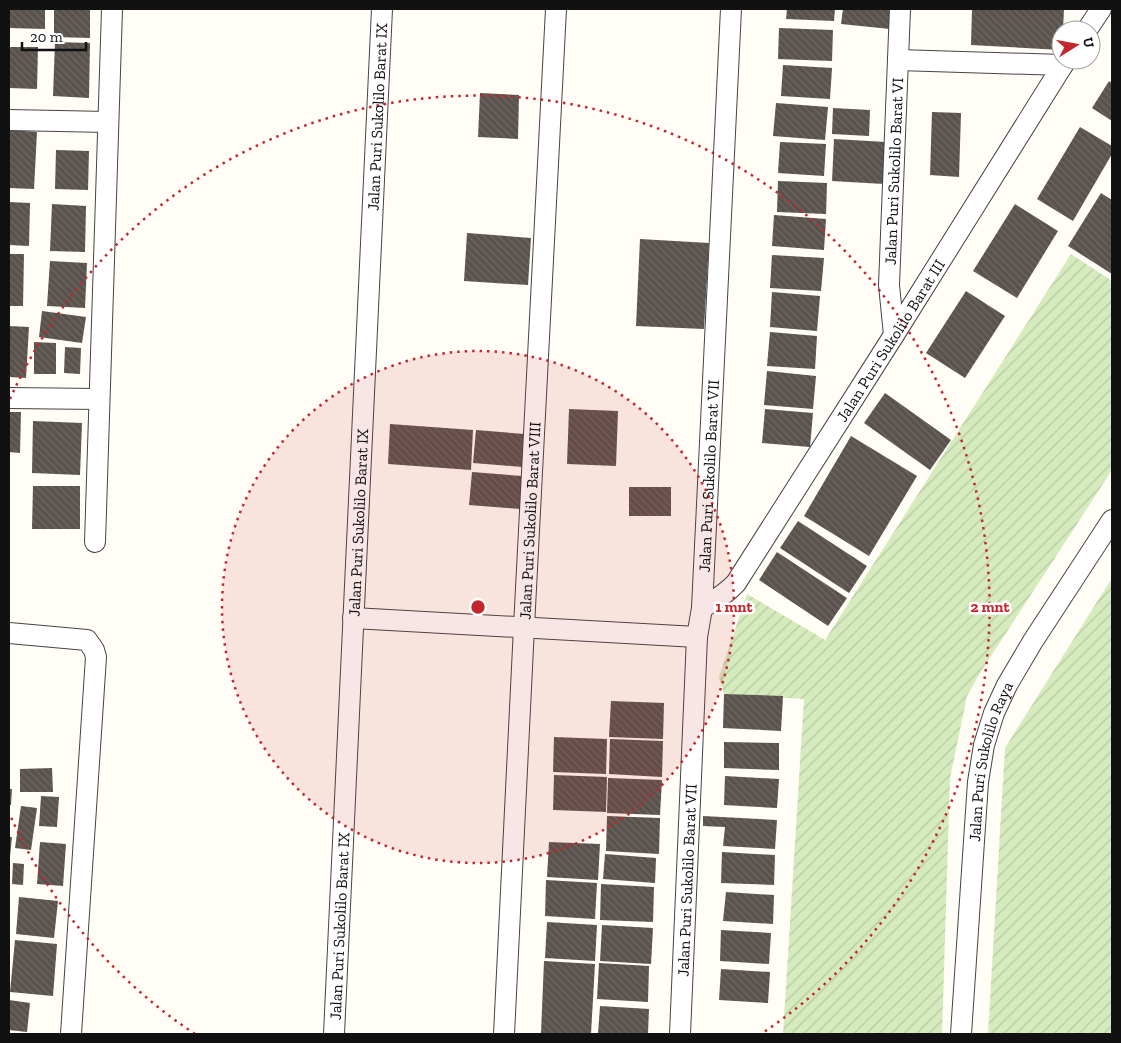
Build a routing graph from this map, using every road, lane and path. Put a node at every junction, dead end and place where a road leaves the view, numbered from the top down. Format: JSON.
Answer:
{"nodes":[{"id":1,"x":112,"y":9,"type":"edge"},
{"id":2,"x":382,"y":9,"type":"edge"},
{"id":3,"x":556,"y":9,"type":"edge"},
{"id":4,"x":731,"y":9,"type":"edge"},
{"id":5,"x":900,"y":9,"type":"edge"},
{"id":6,"x":1101,"y":9,"type":"edge"},
{"id":7,"x":1094,"y":20,"type":"edge"},
{"id":8,"x":898,"y":60,"type":"junction"},
{"id":9,"x":1051,"y":62,"type":"edge"},
{"id":10,"x":1060,"y":70,"type":"edge"},
{"id":11,"x":9,"y":120,"type":"edge"},
{"id":12,"x":108,"y":122,"type":"junction"},
{"id":13,"x":894,"y":335,"type":"junction"},
{"id":14,"x":9,"y":398,"type":"edge"},
{"id":15,"x":99,"y":399,"type":"junction"},
{"id":16,"x":1112,"y":520,"type":"edge"},
{"id":17,"x":95,"y":542,"type":"dead end"},
{"id":18,"x":702,"y":608,"type":"junction"},
{"id":19,"x":353,"y":618,"type":"junction"},
{"id":20,"x":524,"y":628,"type":"junction"},
{"id":21,"x":9,"y":633,"type":"edge"},
{"id":22,"x":697,"y":637,"type":"junction"},
{"id":23,"x":71,"y":1034,"type":"edge"},
{"id":24,"x":334,"y":1034,"type":"edge"},
{"id":25,"x":504,"y":1034,"type":"edge"},
{"id":26,"x":680,"y":1034,"type":"edge"},
{"id":27,"x":961,"y":1034,"type":"edge"}],
"edges":[{"from":1,"to":12,"type":"street"},
{"from":2,"to":19,"type":"street","name":"Jalan Puri Sukolilo Barat IX"},
{"from":3,"to":20,"type":"street","name":"Jalan Puri Sukolilo Barat VIII"},
{"from":4,"to":18,"type":"street","name":"Jalan Puri Sukolilo Barat VII"},
{"from":5,"to":8,"type":"street","name":"Jalan Puri Sukolilo Barat VI"},
{"from":6,"to":7,"type":"street"},
{"from":8,"to":9,"type":"street"},
{"from":8,"to":13,"type":"street","name":"Jalan Puri Sukolilo Barat VI"},
{"from":10,"to":13,"type":"street","name":"Jalan Puri Sukolilo Barat III"},
{"from":11,"to":12,"type":"street"},
{"from":12,"to":15,"type":"street"},
{"from":13,"to":18,"type":"street","name":"Jalan Puri Sukolilo Barat III"},
{"from":14,"to":15,"type":"street"},
{"from":15,"to":17,"type":"street"},
{"from":16,"to":27,"type":"street","name":"Jalan Puri Sukolilo Raya"},
{"from":18,"to":22,"type":"street","name":"Jalan Puri Sukolilo Barat VII"},
{"from":19,"to":20,"type":"street"},
{"from":19,"to":24,"type":"street","name":"Jalan Puri Sukolilo Barat IX"},
{"from":20,"to":22,"type":"street"},
{"from":20,"to":25,"type":"street","name":"Jalan Puri Sukolilo Barat VIII"},
{"from":21,"to":23,"type":"street"},
{"from":22,"to":26,"type":"street","name":"Jalan Puri Sukolilo Barat VII"}]}
